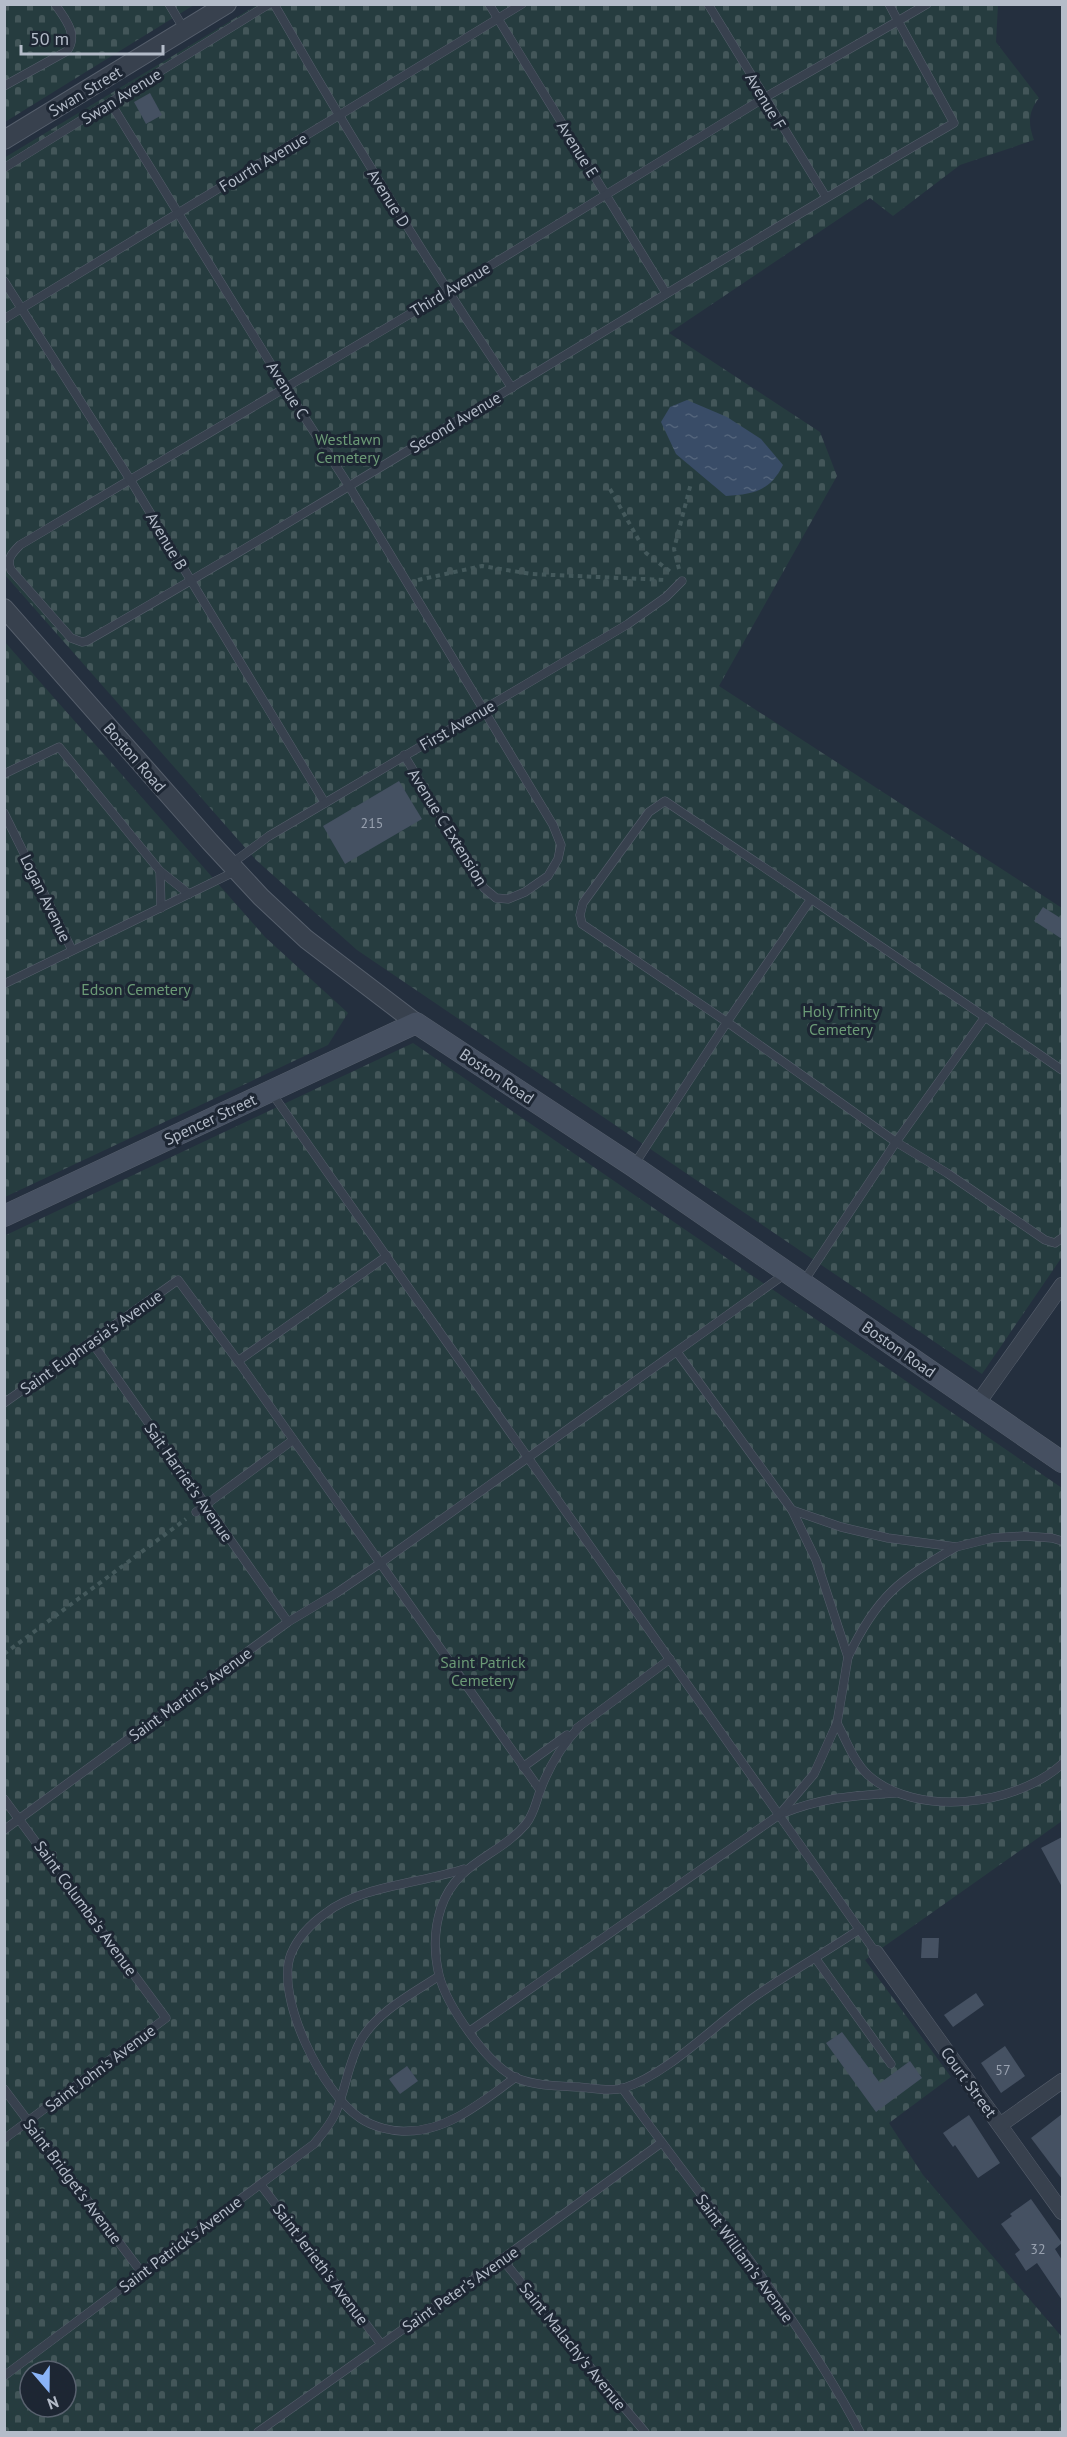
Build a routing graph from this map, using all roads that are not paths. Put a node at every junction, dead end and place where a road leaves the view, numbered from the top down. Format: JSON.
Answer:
{"nodes":[{"id":1,"x":56,"y":4,"type":"edge"},
{"id":2,"x":169,"y":4,"type":"edge"},
{"id":3,"x":227,"y":4,"type":"edge"},
{"id":4,"x":269,"y":4,"type":"edge"},
{"id":5,"x":274,"y":4,"type":"edge"},
{"id":6,"x":489,"y":4,"type":"edge"},
{"id":7,"x":522,"y":4,"type":"edge"},
{"id":8,"x":708,"y":4,"type":"edge"},
{"id":9,"x":889,"y":4,"type":"edge"},
{"id":10,"x":927,"y":4,"type":"edge"},
{"id":11,"x":498,"y":19,"type":"junction"},
{"id":12,"x":898,"y":21,"type":"junction"},
{"id":13,"x":185,"y":30,"type":"junction"},
{"id":14,"x":4,"y":86,"type":"edge"},
{"id":15,"x":764,"y":98,"type":"junction"},
{"id":16,"x":110,"y":102,"type":"junction"},
{"id":17,"x":339,"y":117,"type":"junction"},
{"id":18,"x":4,"y":140,"type":"edge"},
{"id":19,"x":4,"y":168,"type":"edge"},
{"id":20,"x":606,"y":193,"type":"junction"},
{"id":21,"x":826,"y":197,"type":"junction"},
{"id":22,"x":178,"y":212,"type":"junction"},
{"id":23,"x":4,"y":281,"type":"edge"},
{"id":24,"x":447,"y":292,"type":"junction"},
{"id":25,"x":666,"y":293,"type":"junction"},
{"id":26,"x":21,"y":309,"type":"junction"},
{"id":27,"x":4,"y":319,"type":"edge"},
{"id":28,"x":285,"y":387,"type":"junction"},
{"id":29,"x":512,"y":388,"type":"junction"},
{"id":30,"x":131,"y":481,"type":"junction"},
{"id":31,"x":349,"y":486,"type":"junction"},
{"id":32,"x":192,"y":581,"type":"junction"},
{"id":33,"x":682,"y":581,"type":"road end"},
{"id":34,"x":4,"y":608,"type":"edge"},
{"id":35,"x":82,"y":642,"type":"joint"},
{"id":36,"x":482,"y":710,"type":"junction"},
{"id":37,"x":404,"y":755,"type":"junction"},
{"id":38,"x":4,"y":774,"type":"edge"},
{"id":39,"x":325,"y":803,"type":"junction"},
{"id":40,"x":4,"y":813,"type":"edge"},
{"id":41,"x":233,"y":868,"type":"junction"},
{"id":42,"x":160,"y":870,"type":"junction"},
{"id":43,"x":189,"y":894,"type":"junction"},
{"id":44,"x":811,"y":898,"type":"junction"},
{"id":45,"x":161,"y":908,"type":"junction"},
{"id":46,"x":72,"y":950,"type":"junction"},
{"id":47,"x":4,"y":984,"type":"edge"},
{"id":48,"x":985,"y":1017,"type":"junction"},
{"id":49,"x":727,"y":1022,"type":"junction"},
{"id":50,"x":416,"y":1023,"type":"junction"},
{"id":51,"x":1062,"y":1070,"type":"edge"},
{"id":52,"x":270,"y":1090,"type":"junction"},
{"id":53,"x":896,"y":1142,"type":"junction"},
{"id":54,"x":633,"y":1166,"type":"junction"},
{"id":55,"x":4,"y":1216,"type":"edge"},
{"id":56,"x":1062,"y":1238,"type":"edge"},
{"id":57,"x":387,"y":1257,"type":"junction"},
{"id":58,"x":795,"y":1278,"type":"junction"},
{"id":59,"x":1062,"y":1285,"type":"edge"},
{"id":60,"x":91,"y":1341,"type":"junction"},
{"id":61,"x":676,"y":1352,"type":"junction"},
{"id":62,"x":238,"y":1361,"type":"junction"},
{"id":63,"x":4,"y":1403,"type":"edge"},
{"id":64,"x":978,"y":1404,"type":"junction"},
{"id":65,"x":293,"y":1440,"type":"junction"},
{"id":66,"x":528,"y":1458,"type":"junction"},
{"id":67,"x":1062,"y":1462,"type":"edge"},
{"id":68,"x":206,"y":1505,"type":"junction"},
{"id":69,"x":792,"y":1510,"type":"junction"},
{"id":70,"x":196,"y":1512,"type":"road end"},
{"id":71,"x":1062,"y":1541,"type":"edge"},
{"id":72,"x":956,"y":1547,"type":"junction"},
{"id":73,"x":379,"y":1564,"type":"junction"},
{"id":74,"x":288,"y":1622,"type":"junction"},
{"id":75,"x":848,"y":1657,"type":"junction"},
{"id":76,"x":670,"y":1659,"type":"junction"},
{"id":77,"x":837,"y":1723,"type":"junction"},
{"id":78,"x":580,"y":1726,"type":"junction"},
{"id":79,"x":1062,"y":1764,"type":"edge"},
{"id":80,"x":523,"y":1767,"type":"junction"},
{"id":81,"x":540,"y":1790,"type":"junction"},
{"id":82,"x":896,"y":1793,"type":"junction"},
{"id":83,"x":4,"y":1799,"type":"edge"},
{"id":84,"x":779,"y":1815,"type":"junction"},
{"id":85,"x":20,"y":1819,"type":"junction"},
{"id":86,"x":4,"y":1830,"type":"edge"},
{"id":87,"x":465,"y":1869,"type":"junction"},
{"id":88,"x":860,"y":1929,"type":"junction"},
{"id":89,"x":876,"y":1953,"type":"joint"},
{"id":90,"x":816,"y":1959,"type":"junction"},
{"id":91,"x":439,"y":1976,"type":"junction"},
{"id":92,"x":166,"y":2018,"type":"joint"},
{"id":93,"x":470,"y":2031,"type":"junction"},
{"id":94,"x":891,"y":2064,"type":"dead end"},
{"id":95,"x":516,"y":2078,"type":"junction"},
{"id":96,"x":1062,"y":2081,"type":"edge"},
{"id":97,"x":621,"y":2088,"type":"junction"},
{"id":98,"x":4,"y":2089,"type":"edge"},
{"id":99,"x":340,"y":2100,"type":"junction"},
{"id":100,"x":29,"y":2121,"type":"junction"},
{"id":101,"x":1000,"y":2125,"type":"junction"},
{"id":102,"x":4,"y":2139,"type":"edge"},
{"id":103,"x":661,"y":2143,"type":"junction"},
{"id":104,"x":261,"y":2185,"type":"junction"},
{"id":105,"x":1062,"y":2212,"type":"edge"},
{"id":106,"x":502,"y":2259,"type":"junction"},
{"id":107,"x":142,"y":2273,"type":"junction"},
{"id":108,"x":381,"y":2344,"type":"junction"},
{"id":109,"x":4,"y":2376,"type":"edge"},
{"id":110,"x":258,"y":2433,"type":"edge"},
{"id":111,"x":645,"y":2433,"type":"edge"},
{"id":112,"x":860,"y":2433,"type":"edge"}],
"edges":[{"from":1,"to":14,"type":"lane"},
{"from":2,"to":13,"type":"lane"},
{"from":3,"to":13,"type":"street","name":"Swan Street"},
{"from":4,"to":16,"type":"lane","name":"Swan Avenue"},
{"from":5,"to":17,"type":"lane","name":"Avenue D"},
{"from":6,"to":11,"type":"lane","name":"Avenue E"},
{"from":7,"to":11,"type":"lane","name":"Fourth Avenue"},
{"from":8,"to":15,"type":"lane","name":"Avenue F"},
{"from":9,"to":12,"type":"lane"},
{"from":10,"to":12,"type":"lane","name":"Third Avenue"},
{"from":11,"to":17,"type":"lane","name":"Fourth Avenue"},
{"from":11,"to":20,"type":"lane","name":"Avenue E"},
{"from":12,"to":15,"type":"lane","name":"Third Avenue"},
{"from":12,"to":21,"type":"lane","name":"Second Avenue"},
{"from":13,"to":18,"type":"street","name":"Swan Street"},
{"from":15,"to":20,"type":"lane","name":"Third Avenue"},
{"from":15,"to":21,"type":"lane","name":"Avenue F"},
{"from":16,"to":19,"type":"lane","name":"Swan Avenue"},
{"from":16,"to":22,"type":"lane","name":"Avenue C"},
{"from":17,"to":22,"type":"lane","name":"Fourth Avenue"},
{"from":17,"to":24,"type":"lane","name":"Avenue D"},
{"from":20,"to":24,"type":"lane","name":"Third Avenue"},
{"from":20,"to":25,"type":"lane","name":"Avenue E"},
{"from":21,"to":25,"type":"lane","name":"Second Avenue"},
{"from":22,"to":26,"type":"lane","name":"Fourth Avenue"},
{"from":22,"to":28,"type":"lane","name":"Avenue C"},
{"from":23,"to":26,"type":"lane","name":"Avenue B"},
{"from":24,"to":28,"type":"lane","name":"Third Avenue"},
{"from":24,"to":29,"type":"lane","name":"Avenue D"},
{"from":25,"to":29,"type":"lane","name":"Second Avenue"},
{"from":26,"to":27,"type":"lane","name":"Fourth Avenue"},
{"from":26,"to":30,"type":"lane","name":"Avenue B"},
{"from":28,"to":30,"type":"lane","name":"Third Avenue"},
{"from":28,"to":31,"type":"lane","name":"Avenue C"},
{"from":29,"to":31,"type":"lane","name":"Second Avenue"},
{"from":30,"to":32,"type":"lane","name":"Avenue B"},
{"from":30,"to":35,"type":"lane","name":"Third Avenue"},
{"from":31,"to":32,"type":"lane","name":"Second Avenue"},
{"from":31,"to":36,"type":"lane","name":"Avenue C"},
{"from":32,"to":35,"type":"lane","name":"Second Avenue"},
{"from":32,"to":39,"type":"lane","name":"Avenue B"},
{"from":33,"to":36,"type":"lane","name":"First Avenue"},
{"from":34,"to":41,"type":"street","name":"Boston Road"},
{"from":36,"to":37,"type":"lane","name":"First Avenue"},
{"from":36,"to":37,"type":"lane","name":"Avenue C Extension"},
{"from":37,"to":39,"type":"lane","name":"First Avenue"},
{"from":38,"to":42,"type":"lane"},
{"from":39,"to":41,"type":"lane","name":"First Avenue"},
{"from":40,"to":46,"type":"lane","name":"Logan Avenue"},
{"from":41,"to":43,"type":"lane","name":"First Avenue"},
{"from":41,"to":50,"type":"street","name":"Boston Road"},
{"from":42,"to":43,"type":"lane"},
{"from":42,"to":45,"type":"lane"},
{"from":43,"to":45,"type":"lane","name":"First Avenue"},
{"from":44,"to":48,"type":"lane"},
{"from":44,"to":49,"type":"lane"},
{"from":44,"to":49,"type":"lane"},
{"from":45,"to":46,"type":"lane","name":"First Avenue"},
{"from":46,"to":47,"type":"lane","name":"First Avenue"},
{"from":48,"to":51,"type":"lane"},
{"from":48,"to":53,"type":"lane"},
{"from":49,"to":53,"type":"lane"},
{"from":49,"to":54,"type":"lane"},
{"from":50,"to":52,"type":"main road","name":"Spencer Street"},
{"from":50,"to":54,"type":"main road","name":"Boston Road"},
{"from":52,"to":55,"type":"main road","name":"Spencer Street"},
{"from":52,"to":57,"type":"lane"},
{"from":53,"to":56,"type":"lane"},
{"from":53,"to":58,"type":"lane"},
{"from":54,"to":58,"type":"main road","name":"Boston Road"},
{"from":57,"to":62,"type":"lane"},
{"from":57,"to":66,"type":"lane"},
{"from":58,"to":61,"type":"lane","name":"Saint Martin's Avenue"},
{"from":58,"to":64,"type":"main road","name":"Boston Road"},
{"from":59,"to":64,"type":"street"},
{"from":60,"to":62,"type":"lane","name":"Saint Euphrasia's Avenue"},
{"from":60,"to":63,"type":"lane","name":"Saint Euphrasia's Avenue"},
{"from":60,"to":68,"type":"lane","name":"Sait Harriet's Avenue"},
{"from":61,"to":66,"type":"lane","name":"Saint Martin's Avenue"},
{"from":61,"to":69,"type":"lane"},
{"from":62,"to":65,"type":"lane"},
{"from":64,"to":67,"type":"main road","name":"Boston Road"},
{"from":65,"to":68,"type":"lane"},
{"from":65,"to":73,"type":"lane"},
{"from":66,"to":73,"type":"lane","name":"Saint Martin's Avenue"},
{"from":66,"to":76,"type":"lane"},
{"from":68,"to":70,"type":"lane"},
{"from":68,"to":74,"type":"lane","name":"Sait Harriet's Avenue"},
{"from":69,"to":72,"type":"lane"},
{"from":69,"to":75,"type":"lane"},
{"from":71,"to":72,"type":"lane"},
{"from":72,"to":75,"type":"lane"},
{"from":73,"to":74,"type":"lane","name":"Saint Martin's Avenue"},
{"from":73,"to":80,"type":"lane"},
{"from":74,"to":85,"type":"lane","name":"Saint Martin's Avenue"},
{"from":75,"to":77,"type":"lane"},
{"from":76,"to":78,"type":"lane"},
{"from":76,"to":84,"type":"lane"},
{"from":77,"to":82,"type":"lane"},
{"from":77,"to":84,"type":"lane"},
{"from":78,"to":80,"type":"lane"},
{"from":78,"to":81,"type":"lane"},
{"from":79,"to":82,"type":"lane"},
{"from":80,"to":81,"type":"lane"},
{"from":81,"to":87,"type":"lane"},
{"from":82,"to":84,"type":"lane"},
{"from":83,"to":85,"type":"lane","name":"Saint Columba's Avenue"},
{"from":84,"to":88,"type":"lane"},
{"from":84,"to":93,"type":"lane"},
{"from":85,"to":86,"type":"lane","name":"Saint Martin's Avenue"},
{"from":85,"to":92,"type":"lane","name":"Saint Columba's Avenue"},
{"from":87,"to":91,"type":"lane"},
{"from":87,"to":99,"type":"lane"},
{"from":88,"to":89,"type":"lane"},
{"from":88,"to":90,"type":"lane"},
{"from":89,"to":101,"type":"street","name":"Court Street"},
{"from":90,"to":94,"type":"lane"},
{"from":90,"to":97,"type":"lane"},
{"from":91,"to":93,"type":"lane"},
{"from":91,"to":99,"type":"lane","name":"Saint Patrick's Avenue"},
{"from":92,"to":100,"type":"lane","name":"Saint John's Avenue"},
{"from":93,"to":95,"type":"lane"},
{"from":95,"to":97,"type":"lane"},
{"from":95,"to":99,"type":"lane"},
{"from":96,"to":101,"type":"street"},
{"from":97,"to":103,"type":"lane","name":"Saint William's Avenue"},
{"from":98,"to":100,"type":"lane","name":"Saint Bridget's Avenue"},
{"from":99,"to":104,"type":"lane","name":"Saint Patrick's Avenue"},
{"from":100,"to":102,"type":"lane","name":"Saint John's Avenue"},
{"from":100,"to":107,"type":"lane","name":"Saint Bridget's Avenue"},
{"from":101,"to":105,"type":"street","name":"Court Street"},
{"from":103,"to":106,"type":"lane","name":"Saint Peter's Avenue"},
{"from":103,"to":112,"type":"lane","name":"Saint William's Avenue"},
{"from":104,"to":107,"type":"lane","name":"Saint Patrick's Avenue"},
{"from":104,"to":108,"type":"lane","name":"Saint Jerieth's Avenue"},
{"from":106,"to":108,"type":"lane","name":"Saint Peter's Avenue"},
{"from":106,"to":111,"type":"lane","name":"Saint Malachy's Avenue"},
{"from":107,"to":109,"type":"lane","name":"Saint Patrick's Avenue"},
{"from":108,"to":110,"type":"lane","name":"Saint Peter's Avenue"}]}
